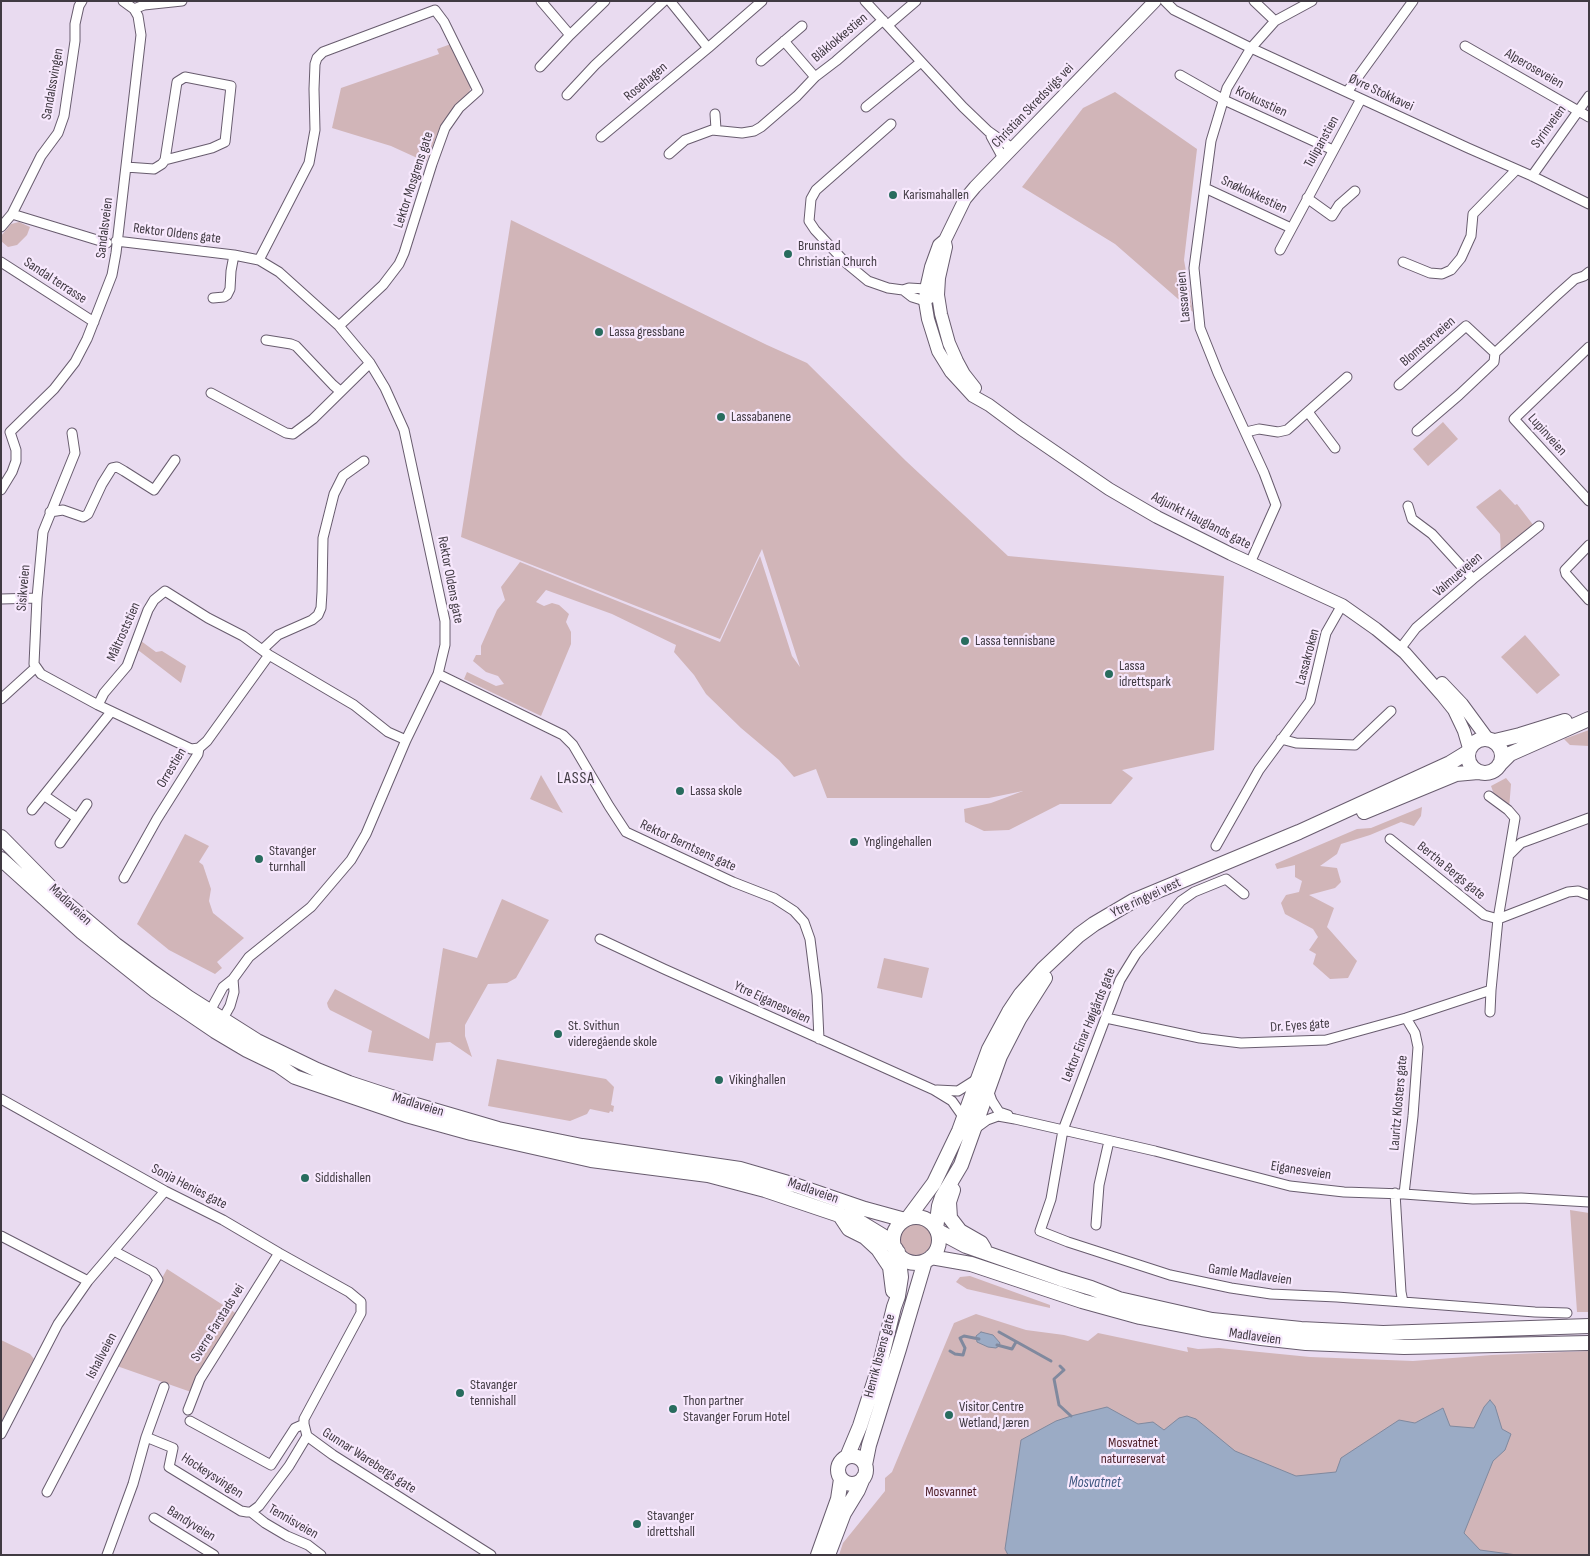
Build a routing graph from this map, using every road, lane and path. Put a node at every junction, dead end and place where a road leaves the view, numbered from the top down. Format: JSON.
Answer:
{"nodes":[{"id":1,"x":82,"y":1,"type":"edge"},
{"id":2,"x":182,"y":1,"type":"edge"},
{"id":3,"x":540,"y":1,"type":"edge"},
{"id":4,"x":605,"y":1,"type":"edge"},
{"id":5,"x":664,"y":1,"type":"edge"},
{"id":6,"x":670,"y":1,"type":"edge"},
{"id":7,"x":762,"y":1,"type":"edge"},
{"id":8,"x":864,"y":1,"type":"edge"},
{"id":9,"x":916,"y":1,"type":"edge"},
{"id":10,"x":1155,"y":1,"type":"edge"},
{"id":11,"x":1165,"y":1,"type":"edge"},
{"id":12,"x":1254,"y":1,"type":"edge"},
{"id":13,"x":1312,"y":1,"type":"edge"},
{"id":14,"x":1413,"y":1,"type":"edge"},
{"id":15,"x":143,"y":3,"type":"edge"},
{"id":16,"x":128,"y":4,"type":"edge"},
{"id":17,"x":1275,"y":21,"type":"junction"},
{"id":18,"x":885,"y":23,"type":"junction"},
{"id":19,"x":802,"y":26,"type":"dead end"},
{"id":20,"x":570,"y":34,"type":"junction"},
{"id":21,"x":784,"y":41,"type":"junction"},
{"id":22,"x":1465,"y":46,"type":"dead end"},
{"id":23,"x":708,"y":48,"type":"junction"},
{"id":24,"x":1251,"y":48,"type":"junction"},
{"id":25,"x":761,"y":61,"type":"dead end"},
{"id":26,"x":921,"y":62,"type":"junction"},
{"id":27,"x":540,"y":67,"type":"dead end"},
{"id":28,"x":1180,"y":75,"type":"dead end"},
{"id":29,"x":815,"y":77,"type":"junction"},
{"id":30,"x":1347,"y":92,"type":"junction"},
{"id":31,"x":567,"y":95,"type":"dead end"},
{"id":32,"x":1589,"y":96,"type":"edge"},
{"id":33,"x":1361,"y":99,"type":"junction"},
{"id":34,"x":1224,"y":100,"type":"junction"},
{"id":35,"x":866,"y":107,"type":"dead end"},
{"id":36,"x":1579,"y":110,"type":"junction"},
{"id":37,"x":715,"y":114,"type":"dead end"},
{"id":38,"x":1589,"y":117,"type":"edge"},
{"id":39,"x":891,"y":124,"type":"dead end"},
{"id":40,"x":716,"y":130,"type":"junction"},
{"id":41,"x":601,"y":137,"type":"dead end"},
{"id":42,"x":1333,"y":150,"type":"junction"},
{"id":43,"x":669,"y":154,"type":"dead end"},
{"id":44,"x":1005,"y":156,"type":"junction"},
{"id":45,"x":166,"y":160,"type":"junction"},
{"id":46,"x":126,"y":167,"type":"junction"},
{"id":47,"x":1516,"y":170,"type":"junction"},
{"id":48,"x":1532,"y":176,"type":"junction"},
{"id":49,"x":1205,"y":188,"type":"junction"},
{"id":50,"x":1355,"y":191,"type":"dead end"},
{"id":51,"x":1307,"y":198,"type":"junction"},
{"id":52,"x":1589,"y":204,"type":"edge"},
{"id":53,"x":7,"y":215,"type":"edge"},
{"id":54,"x":1,"y":227,"type":"edge"},
{"id":55,"x":1291,"y":228,"type":"junction"},
{"id":56,"x":945,"y":240,"type":"junction"},
{"id":57,"x":112,"y":242,"type":"junction"},
{"id":58,"x":1280,"y":250,"type":"dead end"},
{"id":59,"x":234,"y":255,"type":"junction"},
{"id":60,"x":259,"y":260,"type":"junction"},
{"id":61,"x":1,"y":262,"type":"edge"},
{"id":62,"x":1403,"y":262,"type":"dead end"},
{"id":63,"x":1589,"y":272,"type":"edge"},
{"id":64,"x":926,"y":295,"type":"junction"},
{"id":65,"x":938,"y":295,"type":"junction"},
{"id":66,"x":213,"y":298,"type":"dead end"},
{"id":67,"x":94,"y":322,"type":"junction"},
{"id":68,"x":339,"y":326,"type":"junction"},
{"id":69,"x":266,"y":340,"type":"dead end"},
{"id":70,"x":1589,"y":347,"type":"edge"},
{"id":71,"x":1495,"y":354,"type":"junction"},
{"id":72,"x":370,"y":363,"type":"junction"},
{"id":73,"x":1346,"y":377,"type":"dead end"},
{"id":74,"x":1399,"y":385,"type":"dead end"},
{"id":75,"x":340,"y":391,"type":"junction"},
{"id":76,"x":211,"y":393,"type":"dead end"},
{"id":77,"x":989,"y":405,"type":"junction"},
{"id":78,"x":1308,"y":412,"type":"junction"},
{"id":79,"x":6,"y":431,"type":"edge"},
{"id":80,"x":1417,"y":431,"type":"dead end"},
{"id":81,"x":72,"y":432,"type":"dead end"},
{"id":82,"x":1246,"y":432,"type":"junction"},
{"id":83,"x":1335,"y":448,"type":"dead end"},
{"id":84,"x":175,"y":460,"type":"dead end"},
{"id":85,"x":364,"y":462,"type":"dead end"},
{"id":86,"x":1,"y":490,"type":"edge"},
{"id":87,"x":1587,"y":496,"type":"edge"},
{"id":88,"x":1408,"y":506,"type":"dead end"},
{"id":89,"x":50,"y":512,"type":"junction"},
{"id":90,"x":1539,"y":526,"type":"dead end"},
{"id":91,"x":1589,"y":545,"type":"edge"},
{"id":92,"x":1250,"y":563,"type":"junction"},
{"id":93,"x":1473,"y":580,"type":"junction"},
{"id":94,"x":37,"y":598,"type":"junction"},
{"id":95,"x":1,"y":599,"type":"edge"},
{"id":96,"x":1589,"y":600,"type":"edge"},
{"id":97,"x":1342,"y":605,"type":"junction"},
{"id":98,"x":1402,"y":651,"type":"junction"},
{"id":99,"x":266,"y":652,"type":"junction"},
{"id":100,"x":36,"y":668,"type":"junction"},
{"id":101,"x":438,"y":674,"type":"junction"},
{"id":102,"x":1,"y":699,"type":"edge"},
{"id":103,"x":98,"y":705,"type":"junction"},
{"id":104,"x":1390,"y":711,"type":"dead end"},
{"id":105,"x":111,"y":712,"type":"junction"},
{"id":106,"x":1589,"y":712,"type":"edge"},
{"id":107,"x":1589,"y":719,"type":"edge"},
{"id":108,"x":1281,"y":739,"type":"junction"},
{"id":109,"x":406,"y":740,"type":"junction"},
{"id":110,"x":1491,"y":740,"type":"junction"},
{"id":111,"x":199,"y":748,"type":"junction"},
{"id":112,"x":1468,"y":750,"type":"junction"},
{"id":113,"x":1499,"y":766,"type":"junction"},
{"id":114,"x":1478,"y":772,"type":"junction"},
{"id":115,"x":45,"y":796,"type":"junction"},
{"id":116,"x":1489,"y":796,"type":"dead end"},
{"id":117,"x":86,"y":804,"type":"dead end"},
{"id":118,"x":32,"y":810,"type":"dead end"},
{"id":119,"x":77,"y":818,"type":"junction"},
{"id":120,"x":1589,"y":818,"type":"edge"},
{"id":121,"x":1,"y":838,"type":"edge"},
{"id":122,"x":1390,"y":840,"type":"dead end"},
{"id":123,"x":60,"y":843,"type":"dead end"},
{"id":124,"x":1216,"y":846,"type":"dead end"},
{"id":125,"x":1509,"y":855,"type":"junction"},
{"id":126,"x":1,"y":859,"type":"edge"},
{"id":127,"x":124,"y":878,"type":"dead end"},
{"id":128,"x":1244,"y":894,"type":"dead end"},
{"id":129,"x":1589,"y":895,"type":"edge"},
{"id":130,"x":1498,"y":919,"type":"junction"},
{"id":131,"x":600,"y":939,"type":"dead end"},
{"id":132,"x":233,"y":979,"type":"junction"},
{"id":133,"x":1491,"y":990,"type":"junction"},
{"id":134,"x":210,"y":1011,"type":"junction"},
{"id":135,"x":1490,"y":1012,"type":"dead end"},
{"id":136,"x":1106,"y":1018,"type":"junction"},
{"id":137,"x":1406,"y":1018,"type":"junction"},
{"id":138,"x":219,"y":1025,"type":"junction"},
{"id":139,"x":819,"y":1039,"type":"junction"},
{"id":140,"x":977,"y":1079,"type":"junction"},
{"id":141,"x":934,"y":1090,"type":"junction"},
{"id":142,"x":988,"y":1090,"type":"junction"},
{"id":143,"x":1,"y":1100,"type":"edge"},
{"id":144,"x":964,"y":1118,"type":"junction"},
{"id":145,"x":1015,"y":1119,"type":"junction"},
{"id":146,"x":976,"y":1128,"type":"junction"},
{"id":147,"x":1063,"y":1130,"type":"junction"},
{"id":148,"x":1109,"y":1141,"type":"junction"},
{"id":149,"x":961,"y":1165,"type":"junction"},
{"id":150,"x":165,"y":1191,"type":"junction"},
{"id":151,"x":1400,"y":1194,"type":"junction"},
{"id":152,"x":1589,"y":1202,"type":"edge"},
{"id":153,"x":839,"y":1214,"type":"junction"},
{"id":154,"x":906,"y":1219,"type":"junction"},
{"id":155,"x":1096,"y":1225,"type":"dead end"},
{"id":156,"x":937,"y":1230,"type":"junction"},
{"id":157,"x":1,"y":1236,"type":"edge"},
{"id":158,"x":114,"y":1251,"type":"junction"},
{"id":159,"x":897,"y":1251,"type":"junction"},
{"id":160,"x":279,"y":1253,"type":"junction"},
{"id":161,"x":988,"y":1254,"type":"junction"},
{"id":162,"x":928,"y":1259,"type":"junction"},
{"id":163,"x":88,"y":1281,"type":"junction"},
{"id":164,"x":1403,"y":1302,"type":"junction"},
{"id":165,"x":894,"y":1307,"type":"junction"},
{"id":166,"x":1567,"y":1313,"type":"dead end"},
{"id":167,"x":1589,"y":1326,"type":"edge"},
{"id":168,"x":1589,"y":1343,"type":"edge"},
{"id":169,"x":164,"y":1387,"type":"dead end"},
{"id":170,"x":188,"y":1410,"type":"dead end"},
{"id":171,"x":190,"y":1421,"type":"dead end"},
{"id":172,"x":304,"y":1424,"type":"junction"},
{"id":173,"x":1,"y":1434,"type":"edge"},
{"id":174,"x":307,"y":1436,"type":"junction"},
{"id":175,"x":146,"y":1437,"type":"junction"},
{"id":176,"x":847,"y":1457,"type":"junction"},
{"id":177,"x":864,"y":1471,"type":"junction"},
{"id":178,"x":841,"y":1479,"type":"junction"},
{"id":179,"x":47,"y":1492,"type":"dead end"},
{"id":180,"x":251,"y":1512,"type":"junction"},
{"id":181,"x":154,"y":1518,"type":"dead end"},
{"id":182,"x":107,"y":1555,"type":"edge"},
{"id":183,"x":214,"y":1555,"type":"edge"},
{"id":184,"x":321,"y":1555,"type":"edge"},
{"id":185,"x":491,"y":1555,"type":"edge"},
{"id":186,"x":818,"y":1555,"type":"edge"},
{"id":187,"x":828,"y":1555,"type":"edge"}],
"edges":[{"from":1,"to":53,"type":"street","name":"Sandalssvingen"},
{"from":2,"to":15,"type":"street"},
{"from":3,"to":20,"type":"street"},
{"from":4,"to":20,"type":"street"},
{"from":5,"to":31,"type":"street"},
{"from":6,"to":23,"type":"street"},
{"from":7,"to":23,"type":"street","name":"Rosehagen"},
{"from":8,"to":18,"type":"street"},
{"from":9,"to":18,"type":"street","name":"Blåklokkestien"},
{"from":10,"to":44,"type":"main road","name":"Christian Skredsvigs vei"},
{"from":11,"to":24,"type":"street","name":"Øvre Stokkavei"},
{"from":12,"to":17,"type":"street"},
{"from":13,"to":17,"type":"street","name":"Lassaveien"},
{"from":14,"to":30,"type":"street"},
{"from":15,"to":16,"type":"street"},
{"from":16,"to":46,"type":"street","name":"Sandalsveien"},
{"from":17,"to":24,"type":"street","name":"Lassaveien"},
{"from":18,"to":26,"type":"street"},
{"from":18,"to":29,"type":"street","name":"Blåklokkestien"},
{"from":19,"to":21,"type":"street"},
{"from":20,"to":27,"type":"street"},
{"from":21,"to":25,"type":"street"},
{"from":21,"to":29,"type":"street","name":"Blåklokkestien"},
{"from":22,"to":36,"type":"street","name":"Alperoseveien"},
{"from":23,"to":41,"type":"street","name":"Rosehagen"},
{"from":24,"to":30,"type":"street","name":"Øvre Stokkavei"},
{"from":24,"to":34,"type":"street","name":"Lassaveien"},
{"from":26,"to":35,"type":"street"},
{"from":26,"to":44,"type":"street"},
{"from":28,"to":34,"type":"street","name":"Krokusstien"},
{"from":29,"to":40,"type":"street","name":"Blåklokkestien"},
{"from":30,"to":33,"type":"street","name":"Øvre Stokkavei"},
{"from":32,"to":36,"type":"street","name":"Syrinveien"},
{"from":33,"to":42,"type":"street","name":"Tulipanstien"},
{"from":33,"to":47,"type":"street","name":"Øvre Stokkavei"},
{"from":34,"to":42,"type":"street","name":"Krokusstien"},
{"from":34,"to":49,"type":"street","name":"Lassaveien"},
{"from":36,"to":38,"type":"street","name":"Alperoseveien"},
{"from":36,"to":48,"type":"street","name":"Syrinveien"},
{"from":37,"to":40,"type":"street"},
{"from":39,"to":64,"type":"street"},
{"from":40,"to":43,"type":"street","name":"Blåklokkestien"},
{"from":42,"to":51,"type":"street","name":"Tulipanstien"},
{"from":44,"to":56,"type":"main road","name":"Christian Skredsvigs vei"},
{"from":45,"to":45,"type":"street"},
{"from":45,"to":46,"type":"street"},
{"from":46,"to":57,"type":"street","name":"Sandalsveien"},
{"from":47,"to":48,"type":"street","name":"Øvre Stokkavei"},
{"from":47,"to":62,"type":"street"},
{"from":48,"to":52,"type":"street","name":"Øvre Stokkavei"},
{"from":49,"to":55,"type":"street","name":"Snøklokkestien"},
{"from":49,"to":82,"type":"street","name":"Lassaveien"},
{"from":50,"to":51,"type":"street"},
{"from":51,"to":55,"type":"street","name":"Tulipanstien"},
{"from":53,"to":54,"type":"street"},
{"from":53,"to":57,"type":"street"},
{"from":55,"to":58,"type":"street","name":"Tulipanstien"},
{"from":56,"to":64,"type":"main road","name":"Christian Skredsvigs vei"},
{"from":56,"to":65,"type":"main road","name":"Christian Skredsvigs vei"},
{"from":57,"to":59,"type":"street","name":"Rektor Oldens gate"},
{"from":57,"to":67,"type":"street","name":"Sandalsveien"},
{"from":59,"to":60,"type":"street","name":"Rektor Oldens gate"},
{"from":59,"to":66,"type":"street","name":"Rektor Oldens gate"},
{"from":60,"to":68,"type":"street","name":"Rektor Oldens gate"},
{"from":60,"to":68,"type":"street","name":"Lektor Mosgrens gate"},
{"from":61,"to":67,"type":"street","name":"Sandal terrasse"},
{"from":63,"to":71,"type":"street"},
{"from":64,"to":65,"type":"street"},
{"from":64,"to":77,"type":"main road","name":"Adjunkt Hauglands gate"},
{"from":65,"to":77,"type":"main road","name":"Adjunkt Hauglands gate"},
{"from":67,"to":79,"type":"street","name":"Sandalsveien"},
{"from":68,"to":72,"type":"street","name":"Rektor Oldens gate"},
{"from":69,"to":75,"type":"street"},
{"from":70,"to":87,"type":"street","name":"Lupinveien"},
{"from":71,"to":74,"type":"street","name":"Blomsterveien"},
{"from":71,"to":80,"type":"street"},
{"from":72,"to":75,"type":"street"},
{"from":72,"to":101,"type":"street","name":"Rektor Oldens gate"},
{"from":73,"to":78,"type":"street"},
{"from":75,"to":76,"type":"street"},
{"from":77,"to":92,"type":"main road","name":"Adjunkt Hauglands gate"},
{"from":78,"to":82,"type":"street"},
{"from":78,"to":83,"type":"street"},
{"from":79,"to":86,"type":"street"},
{"from":81,"to":89,"type":"street","name":"Sisikveien"},
{"from":82,"to":92,"type":"street","name":"Lassaveien"},
{"from":84,"to":89,"type":"street"},
{"from":85,"to":99,"type":"street","name":"Orrestien"},
{"from":88,"to":93,"type":"street"},
{"from":89,"to":94,"type":"street","name":"Sisikveien"},
{"from":90,"to":93,"type":"street","name":"Valmueveien"},
{"from":91,"to":96,"type":"street"},
{"from":92,"to":97,"type":"main road","name":"Adjunkt Hauglands gate"},
{"from":93,"to":98,"type":"street","name":"Valmueveien"},
{"from":94,"to":95,"type":"street"},
{"from":94,"to":100,"type":"street","name":"Sisikveien"},
{"from":97,"to":98,"type":"main road","name":"Adjunkt Hauglands gate"},
{"from":97,"to":108,"type":"street","name":"Lassakroken"},
{"from":98,"to":110,"type":"main road","name":"Adjunkt Hauglands gate"},
{"from":98,"to":112,"type":"main road","name":"Adjunkt Hauglands gate"},
{"from":99,"to":103,"type":"street","name":"Måltroststien"},
{"from":99,"to":109,"type":"street"},
{"from":99,"to":111,"type":"street","name":"Orrestien"},
{"from":100,"to":102,"type":"street"},
{"from":100,"to":103,"type":"street"},
{"from":101,"to":109,"type":"street","name":"Rektor Oldens gate"},
{"from":101,"to":139,"type":"street","name":"Rektor Berntsens gate"},
{"from":103,"to":105,"type":"street"},
{"from":104,"to":108,"type":"street"},
{"from":105,"to":111,"type":"street"},
{"from":105,"to":115,"type":"street"},
{"from":106,"to":110,"type":"main road"},
{"from":107,"to":113,"type":"main road"},
{"from":108,"to":124,"type":"street","name":"Lassakroken"},
{"from":109,"to":132,"type":"street","name":"Rektor Oldens gate"},
{"from":110,"to":112,"type":"main road"},
{"from":110,"to":113,"type":"main road"},
{"from":111,"to":127,"type":"street","name":"Orrestien"},
{"from":112,"to":114,"type":"main road"},
{"from":112,"to":140,"type":"main road","name":"Ytre ringvei vest"},
{"from":113,"to":114,"type":"main road"},
{"from":114,"to":142,"type":"main road","name":"Ytre ringvei vest"},
{"from":115,"to":118,"type":"street"},
{"from":115,"to":119,"type":"street"},
{"from":116,"to":125,"type":"street","name":"Bertha Bergs gate"},
{"from":117,"to":119,"type":"street"},
{"from":119,"to":123,"type":"street"},
{"from":120,"to":125,"type":"street"},
{"from":121,"to":134,"type":"main road","name":"Madlaveien"},
{"from":122,"to":130,"type":"street","name":"Bertha Bergs gate"},
{"from":125,"to":130,"type":"street","name":"Bertha Bergs gate"},
{"from":126,"to":138,"type":"main road","name":"Madlaveien"},
{"from":128,"to":136,"type":"street","name":"Lektor Einar Høigårds gate"},
{"from":129,"to":130,"type":"street"},
{"from":130,"to":133,"type":"street","name":"Bertha Bergs gate"},
{"from":131,"to":139,"type":"street","name":"Ytre Eiganesveien"},
{"from":132,"to":134,"type":"street","name":"Rektor Oldens gate"},
{"from":132,"to":138,"type":"street"},
{"from":133,"to":135,"type":"street","name":"Bertha Bergs gate"},
{"from":133,"to":137,"type":"street","name":"Dr. Eyes gate"},
{"from":134,"to":138,"type":"main road","name":"Madlaveien"},
{"from":136,"to":137,"type":"street","name":"Dr. Eyes gate"},
{"from":136,"to":147,"type":"street","name":"Lektor Einar Høigårds gate"},
{"from":137,"to":151,"type":"street","name":"Lauritz Klosters gate"},
{"from":138,"to":153,"type":"main road","name":"Madlaveien"},
{"from":138,"to":154,"type":"main road","name":"Madlaveien"},
{"from":139,"to":141,"type":"street","name":"Ytre Eiganesveien"},
{"from":140,"to":141,"type":"street","name":"Ytre Eiganesveien"},
{"from":140,"to":144,"type":"main road","name":"Ytre ringvei vest"},
{"from":141,"to":144,"type":"street","name":"Ytre Eiganesveien"},
{"from":142,"to":145,"type":"street","name":"Eiganesveien"},
{"from":142,"to":146,"type":"main road","name":"Ytre ringvei vest"},
{"from":143,"to":150,"type":"street","name":"Sonja Henies gate"},
{"from":144,"to":154,"type":"main road","name":"Ytre ringvei vest"},
{"from":145,"to":146,"type":"street","name":"Eiganesveien"},
{"from":145,"to":147,"type":"street","name":"Eiganesveien"},
{"from":146,"to":149,"type":"main road","name":"Ytre ringvei vest"},
{"from":147,"to":148,"type":"street","name":"Eiganesveien"},
{"from":147,"to":164,"type":"street","name":"Gamle Madlaveien"},
{"from":148,"to":151,"type":"street","name":"Eiganesveien"},
{"from":148,"to":155,"type":"street"},
{"from":149,"to":156,"type":"main road","name":"Ytre ringvei vest"},
{"from":149,"to":161,"type":"main road"},
{"from":150,"to":158,"type":"street"},
{"from":150,"to":160,"type":"street","name":"Sonja Henies gate"},
{"from":151,"to":152,"type":"street","name":"Eiganesveien"},
{"from":151,"to":164,"type":"street","name":"Lauritz Klosters gate"},
{"from":153,"to":159,"type":"main road","name":"Madlaveien"},
{"from":153,"to":165,"type":"main road"},
{"from":154,"to":156,"type":"main road"},
{"from":154,"to":159,"type":"main road"},
{"from":156,"to":161,"type":"main road","name":"Madlaveien"},
{"from":156,"to":162,"type":"main road"},
{"from":157,"to":163,"type":"street"},
{"from":158,"to":163,"type":"street"},
{"from":158,"to":179,"type":"street","name":"Ishallveien"},
{"from":159,"to":162,"type":"main road"},
{"from":159,"to":165,"type":"main road","name":"Henrik Ibsens gate"},
{"from":160,"to":170,"type":"street","name":"Sverre Farstads vei"},
{"from":160,"to":172,"type":"street","name":"Sonja Henies gate"},
{"from":161,"to":167,"type":"main road","name":"Madlaveien"},
{"from":162,"to":168,"type":"main road","name":"Madlaveien"},
{"from":162,"to":177,"type":"main road","name":"Henrik Ibsens gate"},
{"from":163,"to":173,"type":"street"},
{"from":164,"to":166,"type":"street","name":"Gamle Madlaveien"},
{"from":165,"to":176,"type":"main road","name":"Henrik Ibsens gate"},
{"from":169,"to":175,"type":"street"},
{"from":171,"to":172,"type":"street"},
{"from":172,"to":174,"type":"street","name":"Gunnar Warebergs gate"},
{"from":174,"to":180,"type":"street","name":"Hockeysvingen"},
{"from":174,"to":185,"type":"street","name":"Gunnar Warebergs gate"},
{"from":175,"to":180,"type":"street","name":"Hockeysvingen"},
{"from":175,"to":182,"type":"street"},
{"from":176,"to":177,"type":"main road"},
{"from":176,"to":178,"type":"main road"},
{"from":177,"to":178,"type":"main road"},
{"from":177,"to":187,"type":"main road","name":"Henrik Ibsens gate"},
{"from":178,"to":186,"type":"main road"},
{"from":180,"to":184,"type":"street","name":"Tennisveien"},
{"from":181,"to":183,"type":"street","name":"Bandyveien"}]}
